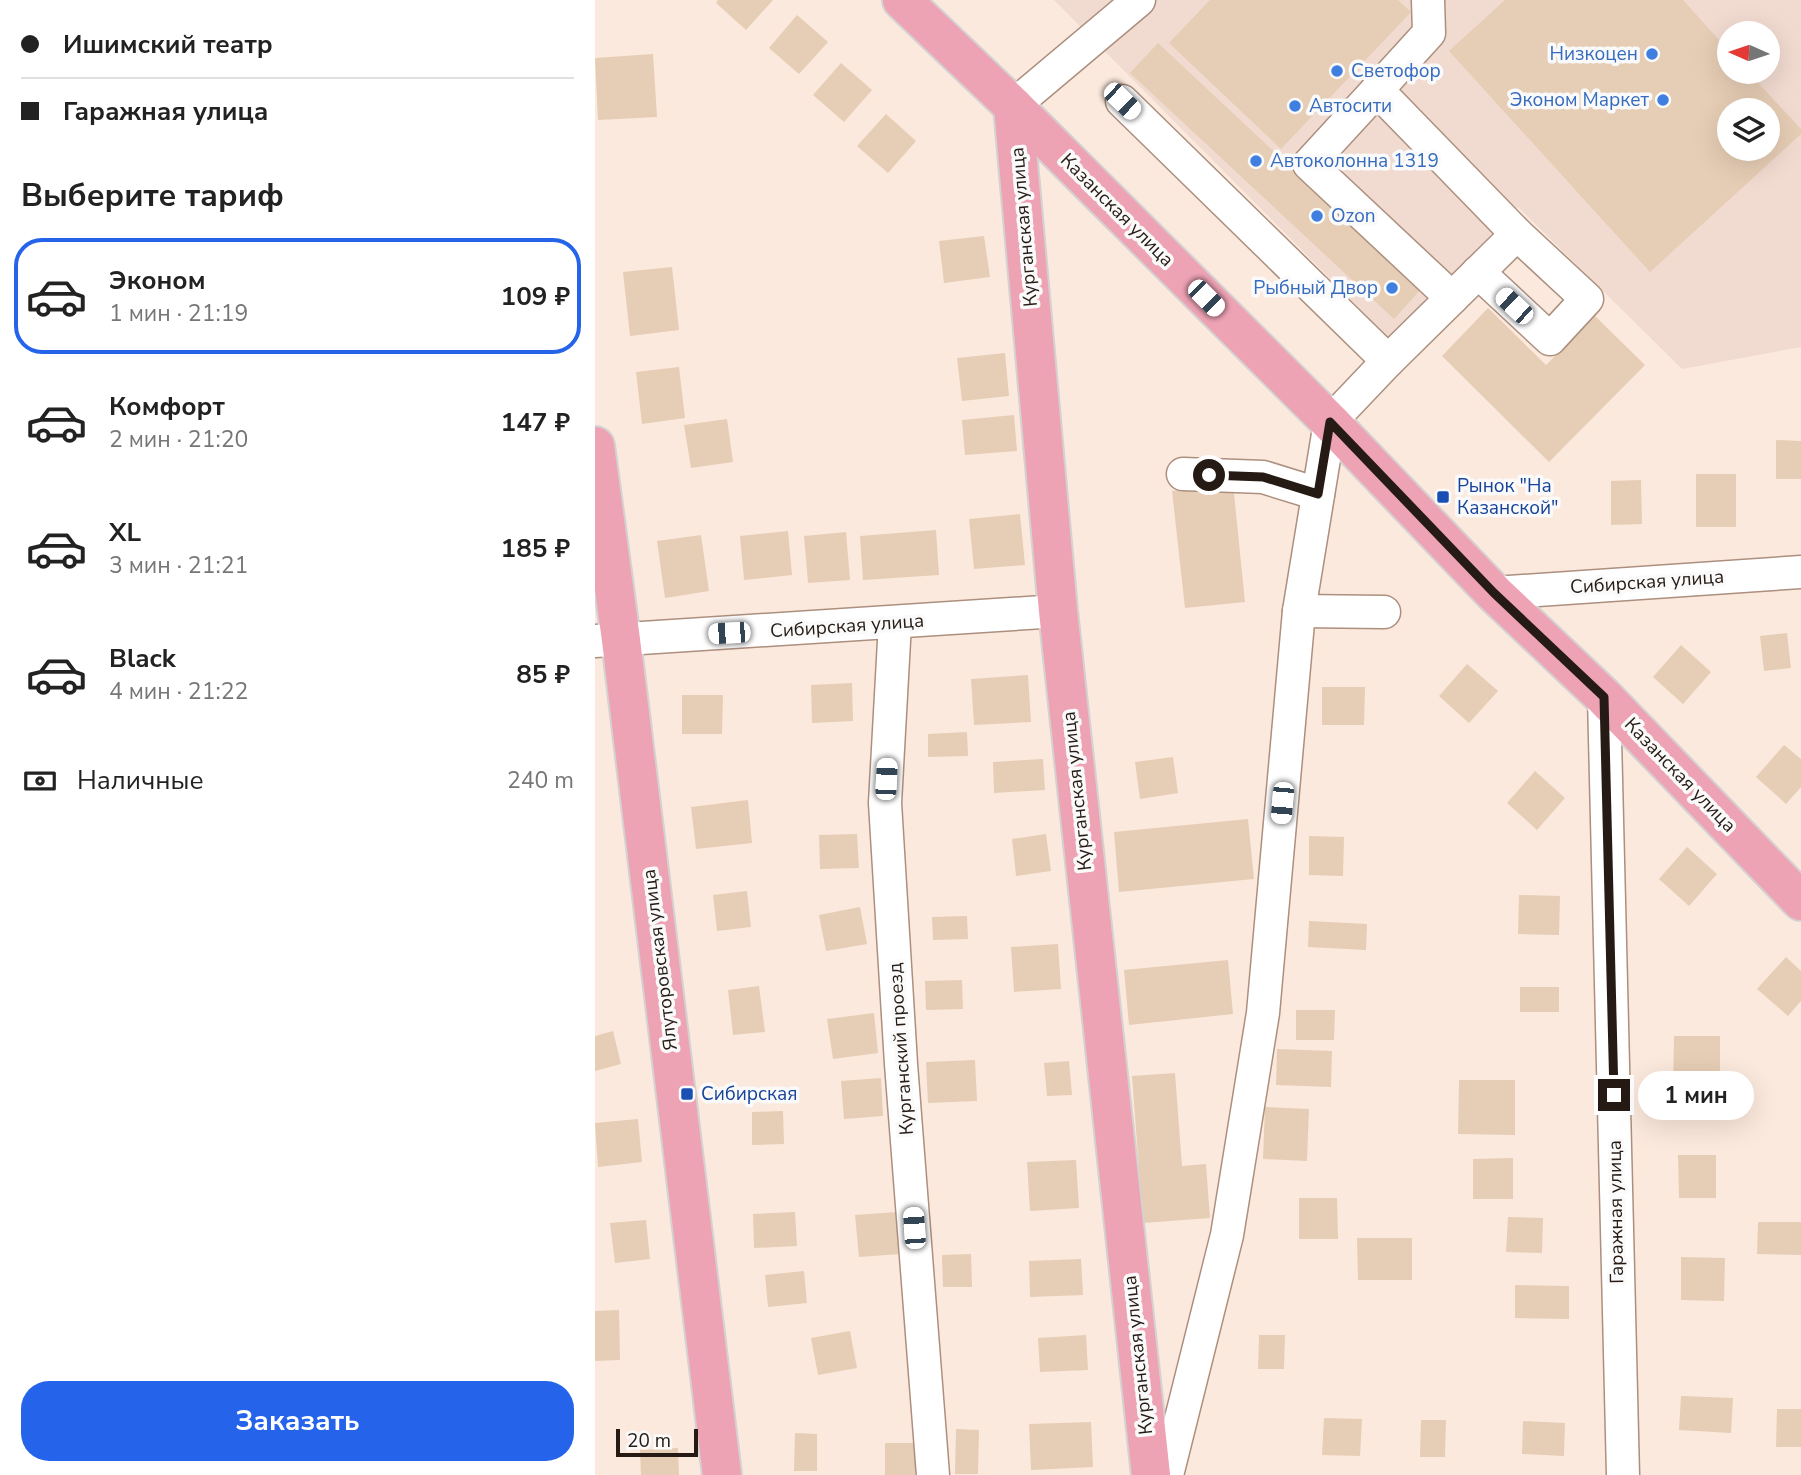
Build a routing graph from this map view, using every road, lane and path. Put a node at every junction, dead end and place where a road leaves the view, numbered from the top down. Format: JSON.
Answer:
{"nodes":[{"id":1,"x":902,"y":0,"type":"edge"},
{"id":2,"x":1139,"y":0,"type":"edge"},
{"id":3,"x":1428,"y":0,"type":"edge"},
{"id":4,"x":1377,"y":90,"type":"junction"},
{"id":5,"x":1122,"y":101,"type":"dead end"},
{"id":6,"x":1013,"y":106,"type":"junction"},
{"id":7,"x":1517,"y":234,"type":"junction"},
{"id":8,"x":1478,"y":272,"type":"junction"},
{"id":9,"x":1452,"y":298,"type":"junction"},
{"id":10,"x":1388,"y":361,"type":"junction"},
{"id":11,"x":1330,"y":422,"type":"junction"},
{"id":12,"x":595,"y":446,"type":"edge"},
{"id":13,"x":1182,"y":474,"type":"dead end"},
{"id":14,"x":1318,"y":494,"type":"junction"},
{"id":15,"x":1801,"y":572,"type":"edge"},
{"id":16,"x":1494,"y":593,"type":"junction"},
{"id":17,"x":1058,"y":611,"type":"junction"},
{"id":18,"x":1299,"y":611,"type":"junction"},
{"id":19,"x":1384,"y":612,"type":"dead end"},
{"id":20,"x":895,"y":623,"type":"junction"},
{"id":21,"x":608,"y":641,"type":"edge"},
{"id":22,"x":1604,"y":697,"type":"junction"},
{"id":23,"x":1801,"y":901,"type":"edge"},
{"id":24,"x":722,"y":1475,"type":"edge"},
{"id":25,"x":933,"y":1475,"type":"edge"},
{"id":26,"x":1151,"y":1475,"type":"edge"},
{"id":27,"x":1167,"y":1475,"type":"edge"},
{"id":28,"x":1623,"y":1475,"type":"edge"}],
"edges":[{"from":1,"to":6,"type":"main road","name":"Казанская улица"},
{"from":2,"to":6,"type":"street"},
{"from":3,"to":4,"type":"street"},
{"from":4,"to":7,"type":"street"},
{"from":4,"to":9,"type":"street"},
{"from":5,"to":10,"type":"street"},
{"from":6,"to":11,"type":"main road","name":"Казанская улица"},
{"from":6,"to":17,"type":"main road","name":"Курганская улица"},
{"from":7,"to":8,"type":"street"},
{"from":7,"to":8,"type":"street"},
{"from":8,"to":9,"type":"street"},
{"from":9,"to":10,"type":"street"},
{"from":10,"to":11,"type":"street"},
{"from":11,"to":14,"type":"street"},
{"from":11,"to":16,"type":"main road","name":"Казанская улица"},
{"from":12,"to":21,"type":"main road","name":"Ялуторовская улица"},
{"from":13,"to":14,"type":"street"},
{"from":14,"to":18,"type":"street"},
{"from":15,"to":16,"type":"street","name":"Сибирская улица"},
{"from":16,"to":22,"type":"main road","name":"Казанская улица"},
{"from":17,"to":20,"type":"street","name":"Сибирская улица"},
{"from":17,"to":26,"type":"main road","name":"Курганская улица"},
{"from":18,"to":19,"type":"street"},
{"from":18,"to":27,"type":"street"},
{"from":20,"to":21,"type":"street","name":"Сибирская улица"},
{"from":20,"to":25,"type":"street","name":"Курганский проезд"},
{"from":21,"to":24,"type":"main road","name":"Ялуторовская улица"},
{"from":22,"to":23,"type":"main road","name":"Казанская улица"},
{"from":22,"to":28,"type":"street","name":"Гаражная улица"}]}
